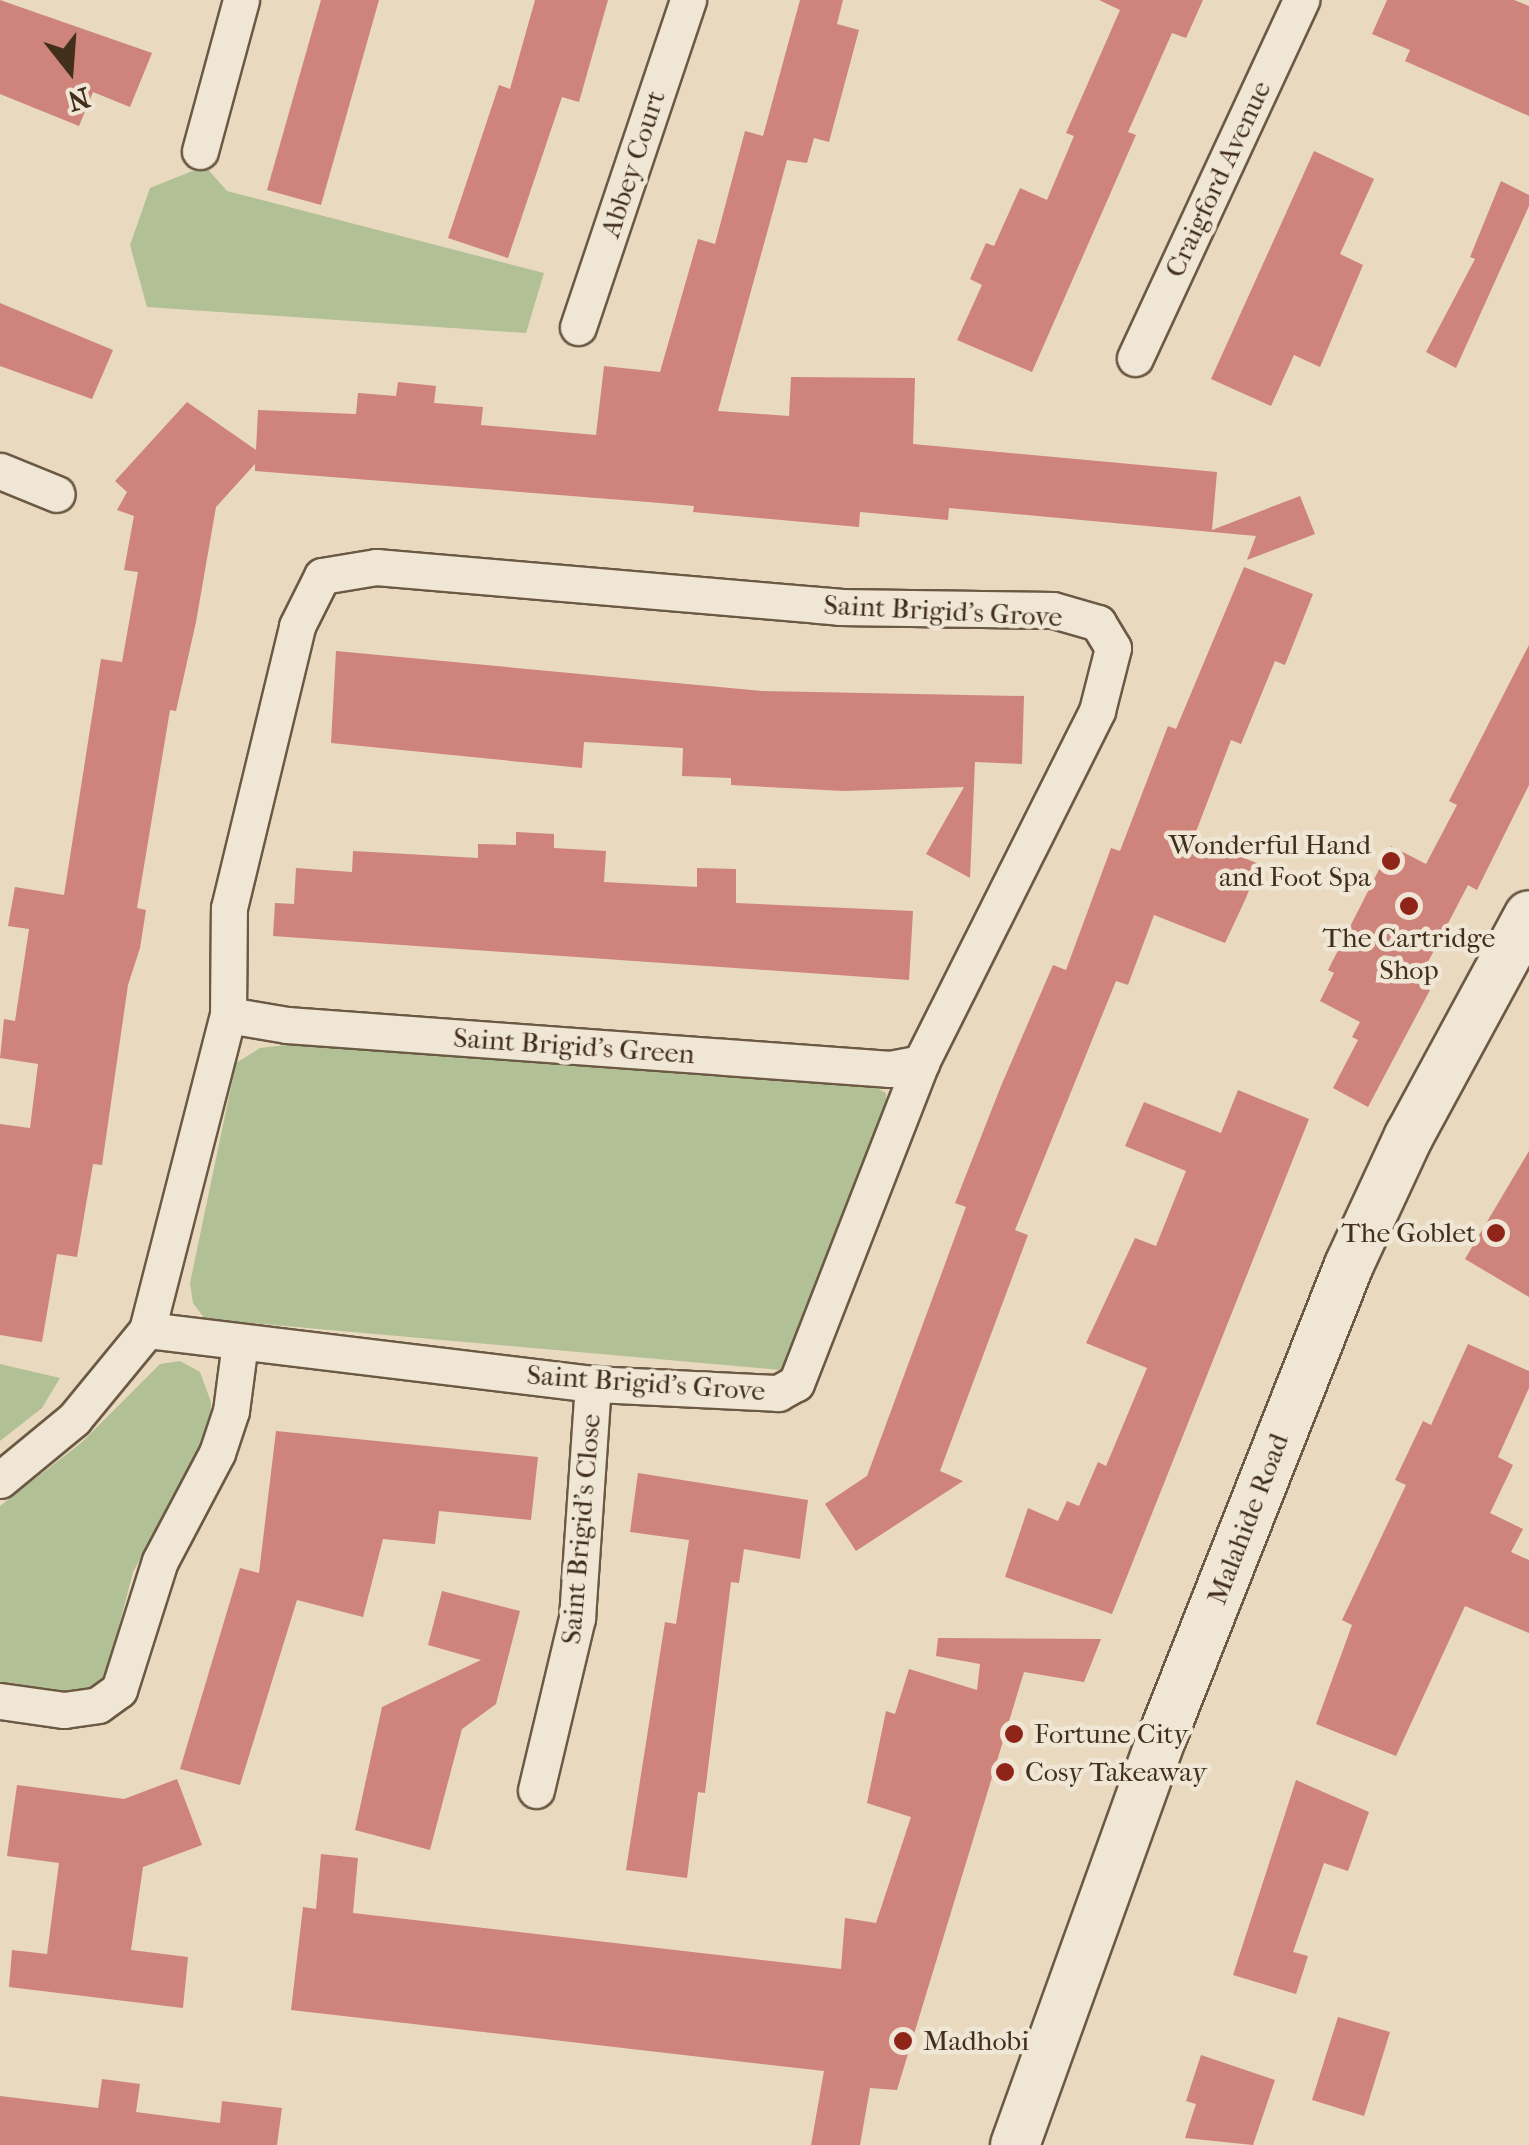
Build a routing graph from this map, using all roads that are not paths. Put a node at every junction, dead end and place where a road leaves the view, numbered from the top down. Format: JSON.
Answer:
{"nodes":[{"id":1,"x":240,"y":0,"type":"edge"},
{"id":2,"x":688,"y":0,"type":"edge"},
{"id":3,"x":1301,"y":0,"type":"edge"},
{"id":4,"x":200,"y":151,"type":"dead end"},
{"id":5,"x":578,"y":328,"type":"dead end"},
{"id":6,"x":1135,"y":358,"type":"dead end"},
{"id":7,"x":0,"y":471,"type":"edge"},
{"id":8,"x":56,"y":494,"type":"dead end"},
{"id":9,"x":1529,"y":914,"type":"edge"},
{"id":10,"x":228,"y":1015,"type":"junction"},
{"id":11,"x":921,"y":1064,"type":"junction"},
{"id":12,"x":147,"y":1330,"type":"junction"},
{"id":13,"x":240,"y":1343,"type":"junction"},
{"id":14,"x":593,"y":1384,"type":"junction"},
{"id":15,"x":0,"y":1480,"type":"edge"},
{"id":16,"x":0,"y":1702,"type":"edge"},
{"id":17,"x":536,"y":1790,"type":"dead end"},
{"id":18,"x":1015,"y":2145,"type":"edge"}],
"edges":[{"from":1,"to":4,"type":"street"},
{"from":2,"to":5,"type":"street","name":"Abbey Court"},
{"from":3,"to":6,"type":"street","name":"Craigford Avenue"},
{"from":7,"to":8,"type":"street"},
{"from":9,"to":18,"type":"main road","name":"Malahide Road"},
{"from":10,"to":11,"type":"street","name":"Saint Brigid's Green"},
{"from":10,"to":11,"type":"street","name":"Saint Brigid's Grove"},
{"from":10,"to":12,"type":"street","name":"Saint Brigid's Grove"},
{"from":11,"to":14,"type":"street","name":"Saint Brigid's Grove"},
{"from":12,"to":13,"type":"street","name":"Saint Brigid's Grove"},
{"from":12,"to":15,"type":"street","name":"Saint Brigid's Grove"},
{"from":13,"to":14,"type":"street","name":"Saint Brigid's Grove"},
{"from":13,"to":16,"type":"street"},
{"from":14,"to":17,"type":"street","name":"Saint Brigid's Close"}]}
